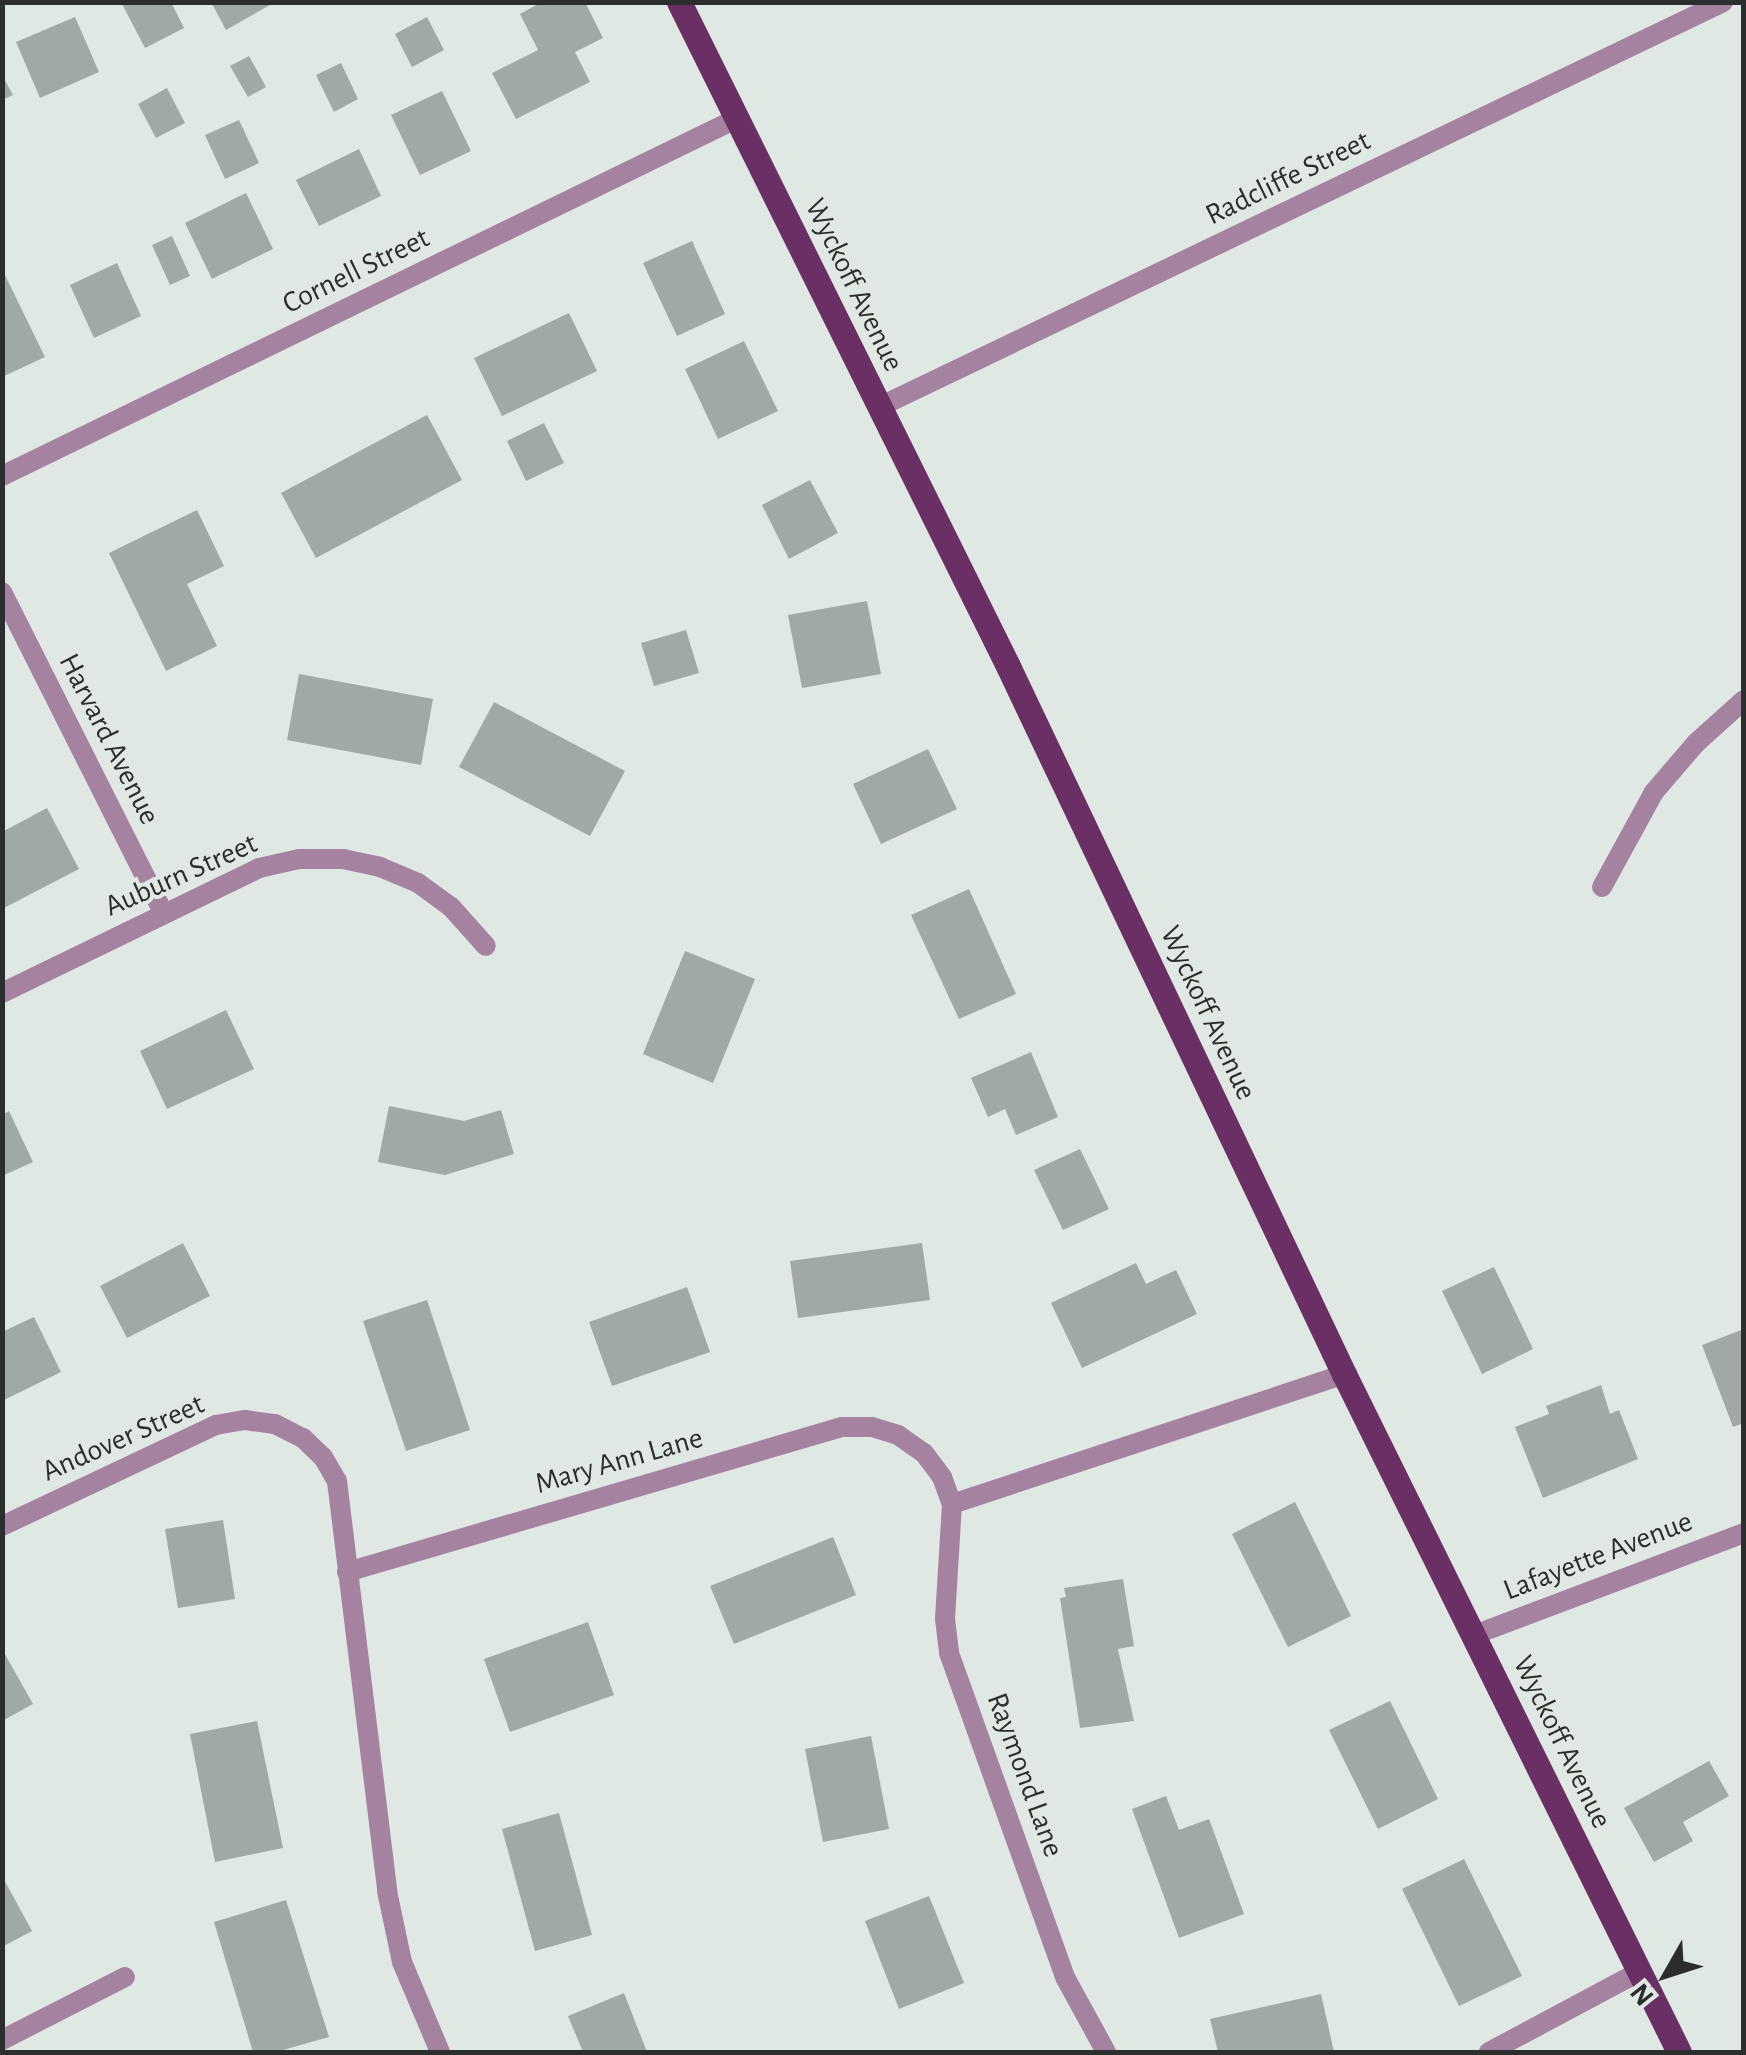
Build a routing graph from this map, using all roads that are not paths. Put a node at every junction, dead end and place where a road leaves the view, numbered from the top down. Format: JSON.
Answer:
{"nodes":[{"id":1,"x":679,"y":2,"type":"edge"},
{"id":2,"x":1723,"y":2,"type":"edge"},
{"id":3,"x":736,"y":119,"type":"junction"},
{"id":4,"x":878,"y":407,"type":"junction"},
{"id":5,"x":2,"y":476,"type":"edge"},
{"id":6,"x":2,"y":592,"type":"edge"},
{"id":7,"x":1744,"y":700,"type":"edge"},
{"id":8,"x":1602,"y":887,"type":"dead end"},
{"id":9,"x":163,"y":912,"type":"junction"},
{"id":10,"x":486,"y":946,"type":"dead end"},
{"id":11,"x":2,"y":993,"type":"edge"},
{"id":12,"x":1344,"y":1374,"type":"junction"},
{"id":13,"x":952,"y":1504,"type":"junction"},
{"id":14,"x":2,"y":1526,"type":"edge"},
{"id":15,"x":1744,"y":1533,"type":"edge"},
{"id":16,"x":347,"y":1572,"type":"junction"},
{"id":17,"x":1474,"y":1635,"type":"junction"},
{"id":18,"x":1640,"y":1972,"type":"junction"},
{"id":19,"x":126,"y":1976,"type":"dead end"},
{"id":20,"x":2,"y":2040,"type":"edge"},
{"id":21,"x":440,"y":2052,"type":"edge"},
{"id":22,"x":1106,"y":2052,"type":"edge"},
{"id":23,"x":1488,"y":2052,"type":"edge"},
{"id":24,"x":1679,"y":2052,"type":"edge"}],
"edges":[{"from":1,"to":3,"type":"main road","name":"Wyckoff Avenue"},
{"from":2,"to":4,"type":"street","name":"Radcliffe Street"},
{"from":3,"to":4,"type":"main road","name":"Wyckoff Avenue"},
{"from":3,"to":5,"type":"street","name":"Cornell Street"},
{"from":4,"to":12,"type":"main road","name":"Wyckoff Avenue"},
{"from":6,"to":9,"type":"street","name":"Harvard Avenue"},
{"from":7,"to":8,"type":"street"},
{"from":9,"to":10,"type":"street","name":"Auburn Street"},
{"from":9,"to":11,"type":"street","name":"Auburn Street"},
{"from":12,"to":13,"type":"street"},
{"from":12,"to":17,"type":"main road","name":"Wyckoff Avenue"},
{"from":13,"to":16,"type":"street","name":"Mary Ann Lane"},
{"from":13,"to":22,"type":"street","name":"Raymond Lane"},
{"from":14,"to":16,"type":"street","name":"Andover Street"},
{"from":15,"to":17,"type":"street","name":"Lafayette Avenue"},
{"from":16,"to":21,"type":"street"},
{"from":17,"to":18,"type":"main road","name":"Wyckoff Avenue"},
{"from":18,"to":23,"type":"street"},
{"from":18,"to":24,"type":"main road","name":"Wyckoff Avenue"},
{"from":19,"to":20,"type":"street"}]}
